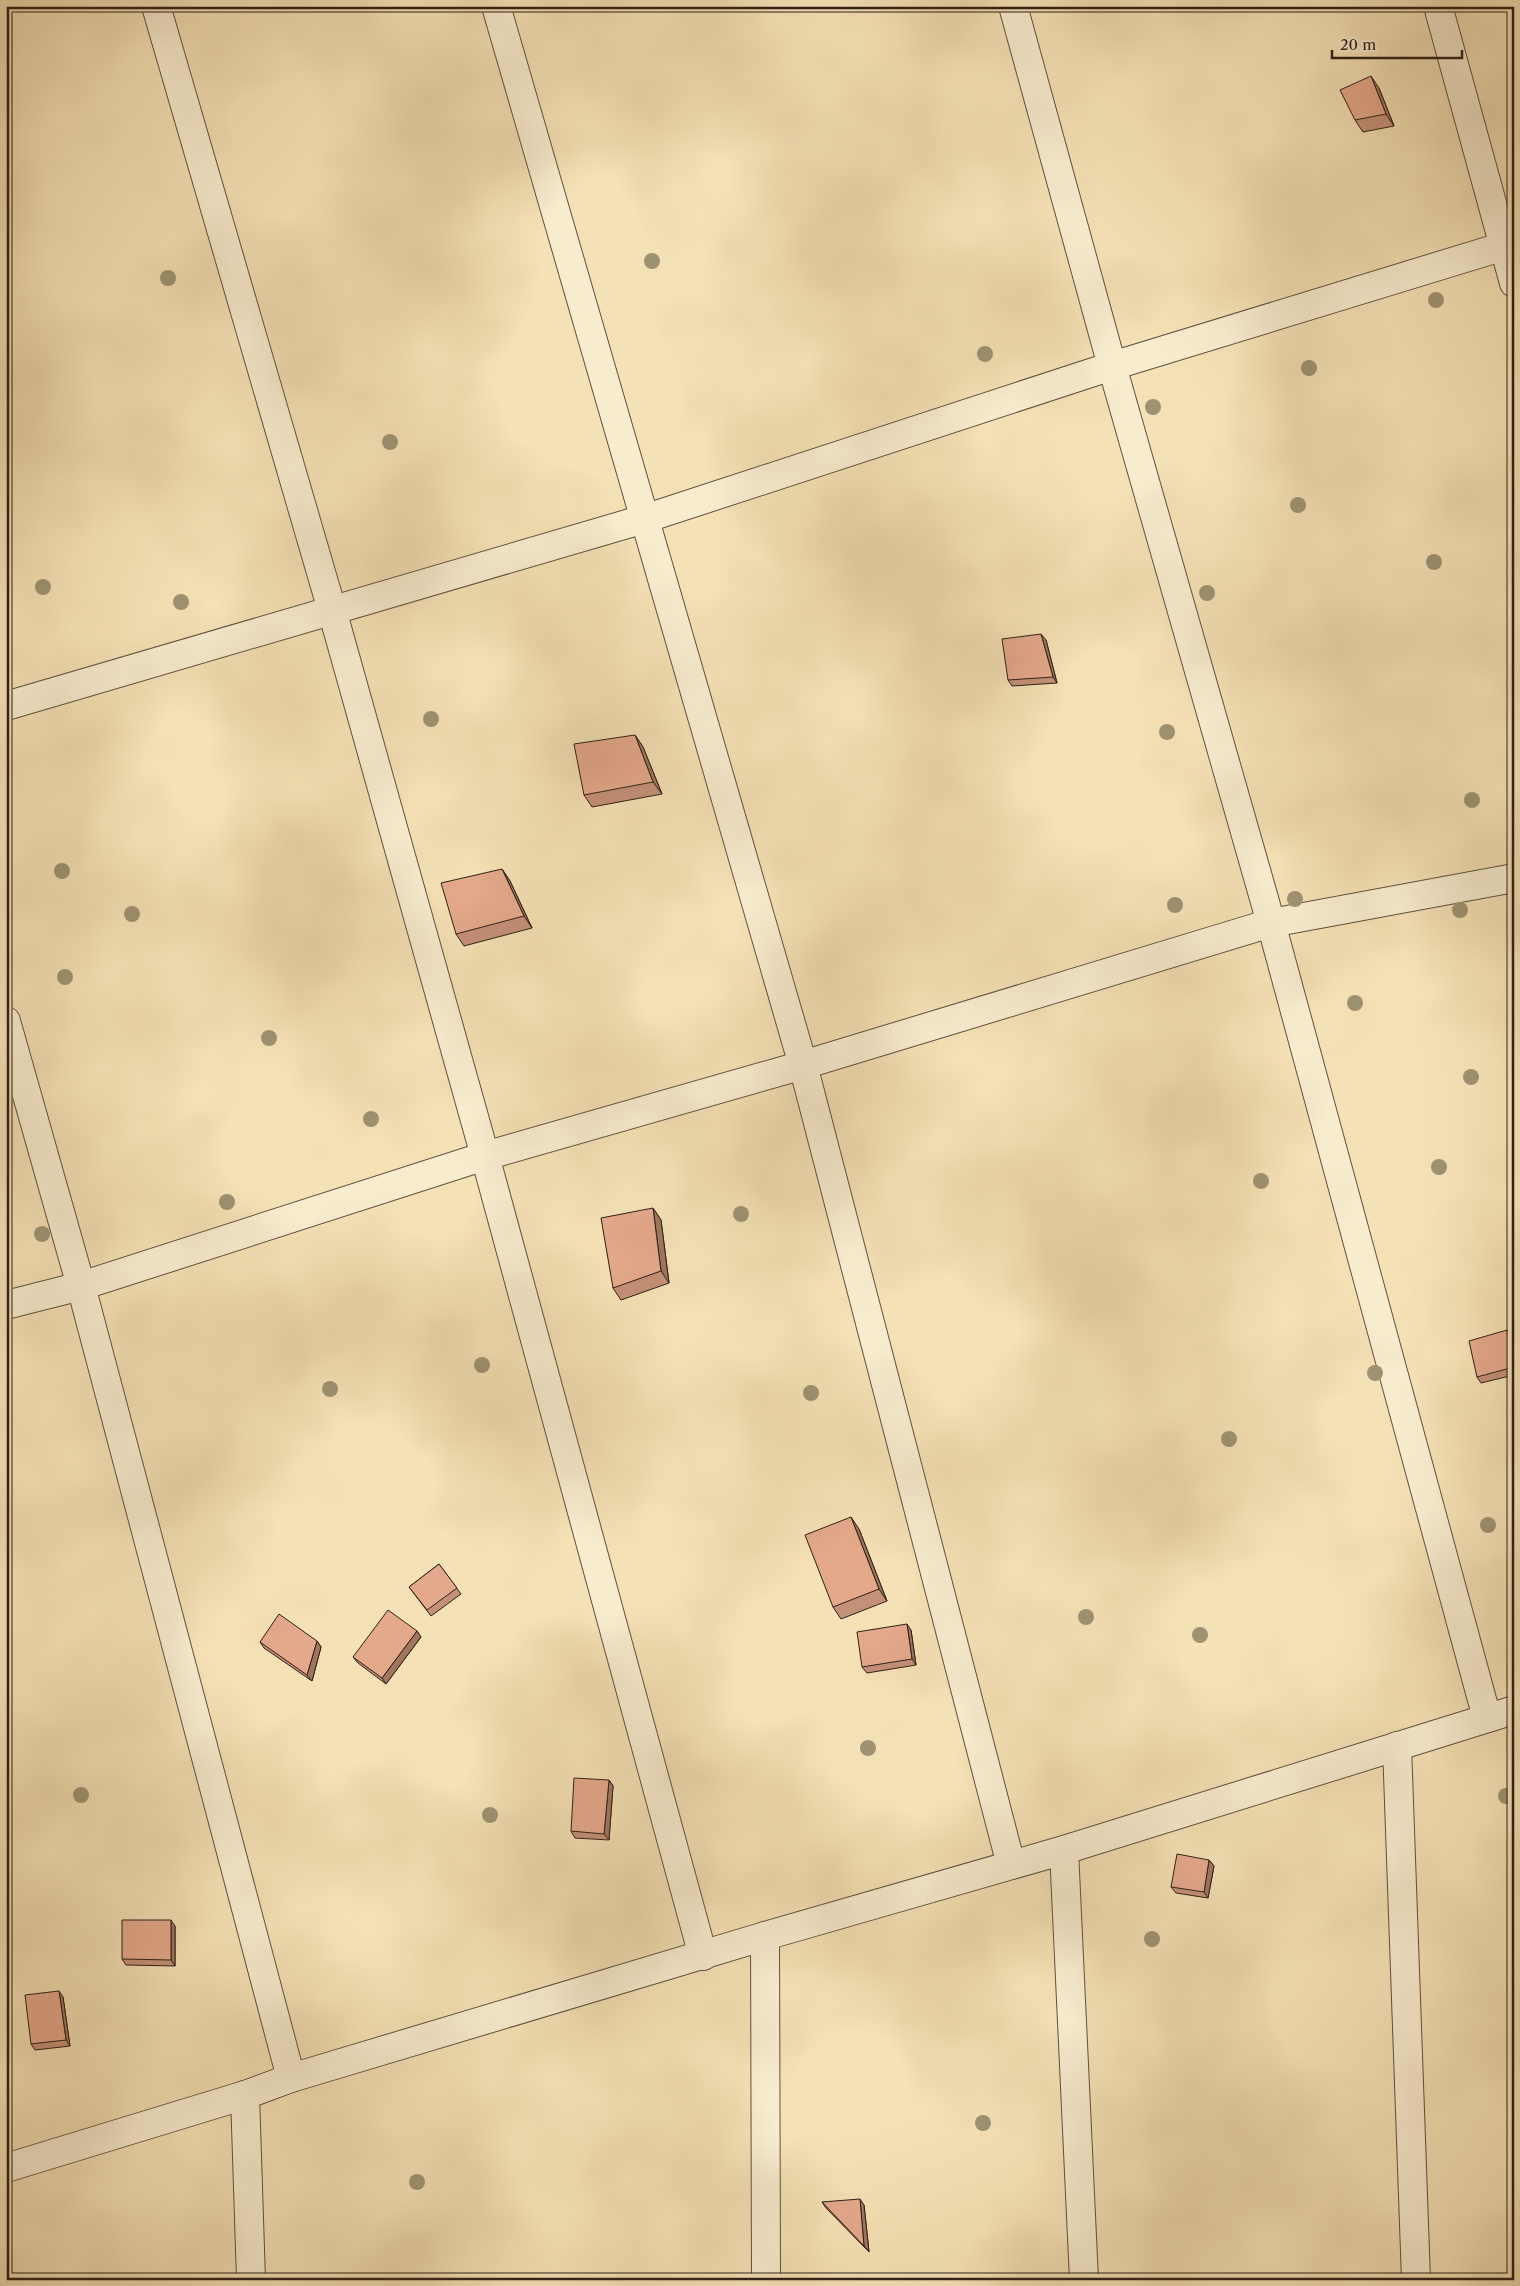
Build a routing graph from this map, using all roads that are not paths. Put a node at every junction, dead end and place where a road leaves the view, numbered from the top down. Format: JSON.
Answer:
{"nodes":[{"id":1,"x":156,"y":6,"type":"edge"},
{"id":2,"x":496,"y":6,"type":"edge"},
{"id":3,"x":1013,"y":6,"type":"edge"},
{"id":4,"x":1438,"y":6,"type":"edge"},
{"id":5,"x":1508,"y":244,"type":"edge"},
{"id":6,"x":1514,"y":283,"type":"edge"},
{"id":7,"x":1112,"y":366,"type":"junction"},
{"id":8,"x":644,"y":519,"type":"junction"},
{"id":9,"x":332,"y":610,"type":"junction"},
{"id":10,"x":6,"y":706,"type":"edge"},
{"id":11,"x":1514,"y":878,"type":"edge"},
{"id":12,"x":1271,"y":924,"type":"junction"},
{"id":13,"x":6,"y":1021,"type":"edge"},
{"id":14,"x":803,"y":1065,"type":"junction"},
{"id":15,"x":485,"y":1156,"type":"junction"},
{"id":16,"x":81,"y":1286,"type":"junction"},
{"id":17,"x":6,"y":1305,"type":"edge"},
{"id":18,"x":1514,"y":1710,"type":"edge"},
{"id":19,"x":1487,"y":1718,"type":"junction"},
{"id":20,"x":1397,"y":1746,"type":"junction"},
{"id":21,"x":1064,"y":1850,"type":"junction"},
{"id":22,"x":1011,"y":1864,"type":"junction"},
{"id":23,"x":765,"y":1936,"type":"junction"},
{"id":24,"x":703,"y":1956,"type":"junction"},
{"id":25,"x":291,"y":2078,"type":"junction"},
{"id":26,"x":245,"y":2095,"type":"junction"},
{"id":27,"x":6,"y":2168,"type":"edge"},
{"id":28,"x":251,"y":2280,"type":"edge"},
{"id":29,"x":766,"y":2280,"type":"edge"},
{"id":30,"x":1084,"y":2280,"type":"edge"},
{"id":31,"x":1416,"y":2280,"type":"edge"}],
"edges":[{"from":1,"to":9,"type":"street"},
{"from":2,"to":8,"type":"street"},
{"from":3,"to":7,"type":"street"},
{"from":4,"to":5,"type":"street"},
{"from":5,"to":6,"type":"street"},
{"from":5,"to":7,"type":"street"},
{"from":7,"to":8,"type":"street"},
{"from":7,"to":12,"type":"street"},
{"from":8,"to":9,"type":"street"},
{"from":8,"to":14,"type":"street"},
{"from":9,"to":10,"type":"street"},
{"from":9,"to":15,"type":"street"},
{"from":11,"to":12,"type":"street"},
{"from":12,"to":14,"type":"street"},
{"from":12,"to":19,"type":"street"},
{"from":13,"to":16,"type":"street"},
{"from":14,"to":15,"type":"street"},
{"from":14,"to":22,"type":"street"},
{"from":15,"to":16,"type":"street"},
{"from":15,"to":24,"type":"street"},
{"from":16,"to":17,"type":"street"},
{"from":16,"to":25,"type":"street"},
{"from":18,"to":19,"type":"street"},
{"from":19,"to":20,"type":"street"},
{"from":20,"to":21,"type":"street"},
{"from":20,"to":31,"type":"street"},
{"from":21,"to":22,"type":"street"},
{"from":21,"to":30,"type":"street"},
{"from":22,"to":23,"type":"street"},
{"from":23,"to":24,"type":"street"},
{"from":23,"to":29,"type":"street"},
{"from":24,"to":25,"type":"street"},
{"from":25,"to":26,"type":"street"},
{"from":26,"to":27,"type":"street"},
{"from":26,"to":28,"type":"street"}]}
